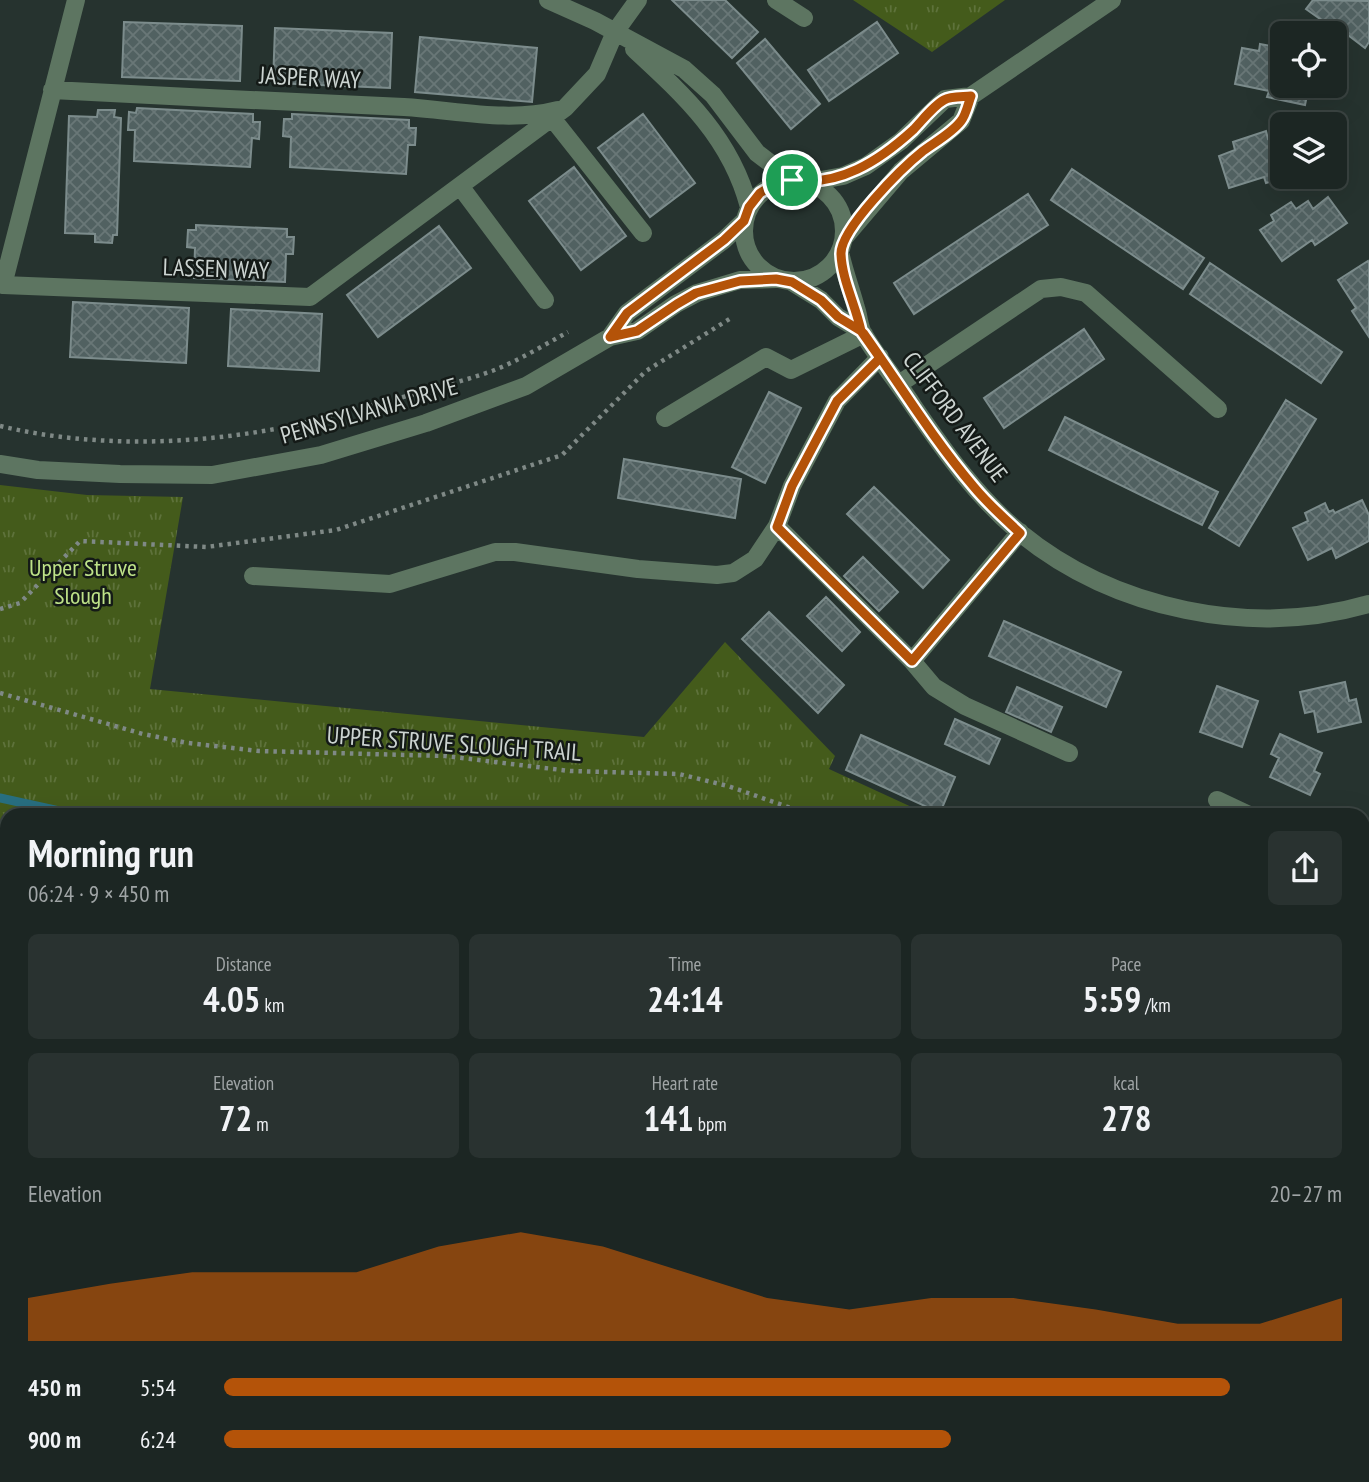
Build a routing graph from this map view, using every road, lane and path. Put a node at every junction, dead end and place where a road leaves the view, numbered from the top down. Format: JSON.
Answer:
{"nodes":[{"id":1,"x":76,"y":0,"type":"edge"},
{"id":2,"x":548,"y":0,"type":"edge"},
{"id":3,"x":638,"y":0,"type":"edge"},
{"id":4,"x":776,"y":0,"type":"edge"},
{"id":5,"x":1112,"y":0,"type":"edge"},
{"id":6,"x":804,"y":18,"type":"dead end"},
{"id":7,"x":615,"y":32,"type":"junction"},
{"id":8,"x":52,"y":90,"type":"junction"},
{"id":9,"x":971,"y":96,"type":"junction"},
{"id":10,"x":559,"y":113,"type":"junction"},
{"id":11,"x":801,"y":181,"type":"junction"},
{"id":12,"x":460,"y":186,"type":"junction"},
{"id":13,"x":747,"y":214,"type":"junction"},
{"id":14,"x":643,"y":233,"type":"dead end"},
{"id":15,"x":842,"y":245,"type":"junction"},
{"id":16,"x":784,"y":280,"type":"junction"},
{"id":17,"x":2,"y":290,"type":"edge"},
{"id":18,"x":545,"y":300,"type":"dead end"},
{"id":19,"x":732,"y":318,"type":"dead end"},
{"id":20,"x":577,"y":327,"type":"dead end"},
{"id":21,"x":862,"y":333,"type":"junction"},
{"id":22,"x":610,"y":337,"type":"junction"},
{"id":23,"x":880,"y":358,"type":"junction"},
{"id":24,"x":899,"y":384,"type":"junction"},
{"id":25,"x":1218,"y":410,"type":"dead end"},
{"id":26,"x":665,"y":418,"type":"dead end"},
{"id":27,"x":0,"y":426,"type":"edge"},
{"id":28,"x":0,"y":464,"type":"edge"},
{"id":29,"x":777,"y":527,"type":"junction"},
{"id":30,"x":1020,"y":533,"type":"junction"},
{"id":31,"x":253,"y":576,"type":"dead end"},
{"id":32,"x":1369,"y":604,"type":"edge"},
{"id":33,"x":0,"y":609,"type":"edge"},
{"id":34,"x":912,"y":661,"type":"junction"},
{"id":35,"x":0,"y":693,"type":"edge"},
{"id":36,"x":1069,"y":754,"type":"dead end"},
{"id":37,"x":1217,"y":800,"type":"dead end"},
{"id":38,"x":793,"y":808,"type":"edge"},
{"id":39,"x":1234,"y":808,"type":"edge"}],
"edges":[{"from":1,"to":8,"type":"street","name":"LASSEN WAY"},
{"from":2,"to":7,"type":"street"},
{"from":3,"to":7,"type":"street","name":"LASSEN WAY"},
{"from":4,"to":6,"type":"street"},
{"from":5,"to":9,"type":"street"},
{"from":7,"to":10,"type":"street","name":"LASSEN WAY"},
{"from":7,"to":11,"type":"street"},
{"from":7,"to":13,"type":"street"},
{"from":8,"to":10,"type":"street","name":"JASPER WAY"},
{"from":8,"to":17,"type":"street","name":"LASSEN WAY"},
{"from":9,"to":11,"type":"street"},
{"from":9,"to":15,"type":"street"},
{"from":10,"to":12,"type":"street","name":"LASSEN WAY"},
{"from":10,"to":14,"type":"street"},
{"from":11,"to":13,"type":"street"},
{"from":11,"to":15,"type":"street"},
{"from":12,"to":17,"type":"street","name":"LASSEN WAY"},
{"from":12,"to":18,"type":"street"},
{"from":13,"to":16,"type":"street"},
{"from":13,"to":22,"type":"street","name":"PENNSYLVANIA DRIVE"},
{"from":15,"to":16,"type":"street"},
{"from":15,"to":21,"type":"street","name":"CLIFFORD AVENUE"},
{"from":16,"to":21,"type":"street","name":"CLIFFORD AVENUE"},
{"from":16,"to":22,"type":"street","name":"PENNSYLVANIA DRIVE"},
{"from":19,"to":33,"type":"path"},
{"from":20,"to":27,"type":"path"},
{"from":21,"to":23,"type":"street","name":"CLIFFORD AVENUE"},
{"from":21,"to":26,"type":"street"},
{"from":22,"to":28,"type":"street","name":"PENNSYLVANIA DRIVE"},
{"from":23,"to":24,"type":"street","name":"CLIFFORD AVENUE"},
{"from":23,"to":29,"type":"street"},
{"from":24,"to":25,"type":"street"},
{"from":24,"to":30,"type":"street","name":"CLIFFORD AVENUE"},
{"from":29,"to":31,"type":"street"},
{"from":29,"to":34,"type":"street"},
{"from":30,"to":32,"type":"street","name":"CLIFFORD AVENUE"},
{"from":30,"to":34,"type":"street"},
{"from":34,"to":36,"type":"street"},
{"from":35,"to":38,"type":"path","name":"UPPER STRUVE SLOUGH TRAIL"},
{"from":37,"to":39,"type":"street"}]}
